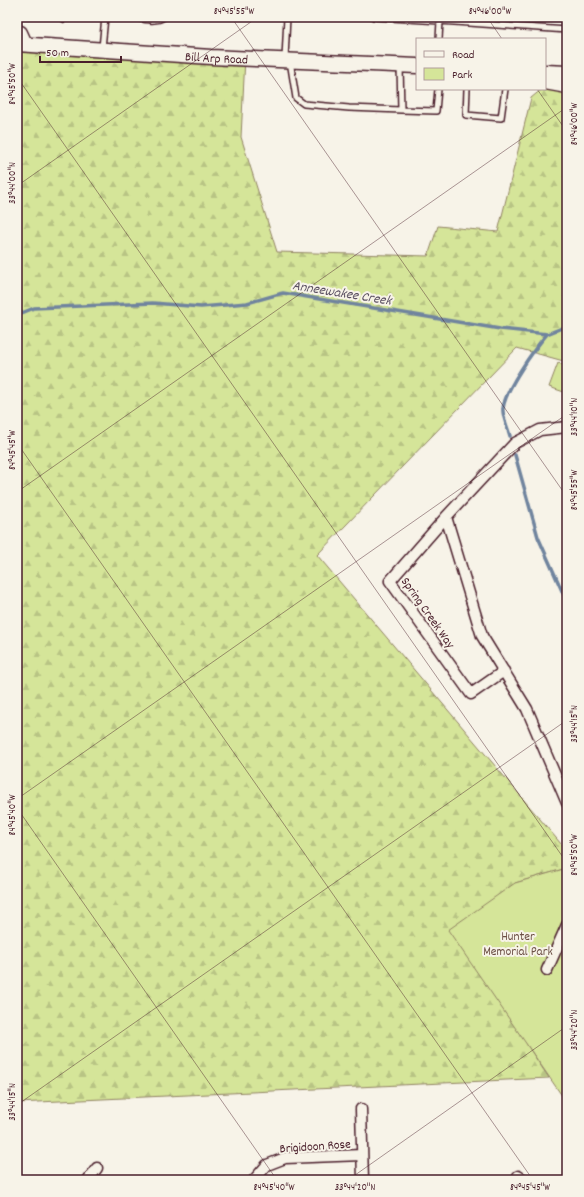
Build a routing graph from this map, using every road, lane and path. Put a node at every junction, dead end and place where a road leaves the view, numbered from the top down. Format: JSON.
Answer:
{"nodes":[{"id":1,"x":105,"y":17,"type":"edge"},
{"id":2,"x":133,"y":17,"type":"edge"},
{"id":3,"x":164,"y":17,"type":"edge"},
{"id":4,"x":287,"y":17,"type":"edge"},
{"id":5,"x":374,"y":17,"type":"edge"},
{"id":6,"x":440,"y":21,"type":"junction"},
{"id":7,"x":567,"y":30,"type":"edge"},
{"id":8,"x":441,"y":38,"type":"edge"},
{"id":9,"x":20,"y":40,"type":"edge"},
{"id":10,"x":102,"y":49,"type":"junction"},
{"id":11,"x":287,"y":60,"type":"junction"},
{"id":12,"x":400,"y":65,"type":"junction"},
{"id":13,"x":416,"y":66,"type":"edge"},
{"id":14,"x":546,"y":72,"type":"edge"},
{"id":15,"x":567,"y":73,"type":"edge"},
{"id":16,"x":546,"y":83,"type":"edge"},
{"id":17,"x":567,"y":86,"type":"edge"},
{"id":18,"x":438,"y":90,"type":"edge"},
{"id":19,"x":467,"y":90,"type":"edge"},
{"id":20,"x":505,"y":90,"type":"edge"},
{"id":21,"x":401,"y":110,"type":"junction"},
{"id":22,"x":567,"y":427,"type":"edge"},
{"id":23,"x":446,"y":517,"type":"junction"},
{"id":24,"x":504,"y":671,"type":"junction"},
{"id":25,"x":567,"y":803,"type":"edge"},
{"id":26,"x":567,"y":925,"type":"edge"},
{"id":27,"x":547,"y":970,"type":"dead end"},
{"id":28,"x":361,"y":1109,"type":"dead end"},
{"id":29,"x":362,"y":1155,"type":"junction"},
{"id":30,"x":97,"y":1168,"type":"dead end"},
{"id":31,"x":88,"y":1180,"type":"edge"},
{"id":32,"x":254,"y":1180,"type":"edge"},
{"id":33,"x":363,"y":1180,"type":"edge"}],
"edges":[{"from":1,"to":10,"type":"lane"},
{"from":2,"to":3,"type":"lane"},
{"from":4,"to":11,"type":"lane"},
{"from":5,"to":6,"type":"lane"},
{"from":6,"to":7,"type":"lane"},
{"from":6,"to":8,"type":"lane"},
{"from":9,"to":10,"type":"main road","name":"Bill Arp Road"},
{"from":10,"to":11,"type":"main road","name":"Bill Arp Road"},
{"from":11,"to":12,"type":"main road","name":"Bill Arp Road"},
{"from":11,"to":21,"type":"lane"},
{"from":12,"to":13,"type":"main road","name":"Bill Arp Road"},
{"from":12,"to":21,"type":"lane"},
{"from":14,"to":15,"type":"main road"},
{"from":16,"to":17,"type":"main road"},
{"from":18,"to":21,"type":"lane"},
{"from":19,"to":20,"type":"lane"},
{"from":22,"to":23,"type":"street","name":"Spring Creek Way"},
{"from":23,"to":24,"type":"street"},
{"from":23,"to":24,"type":"street","name":"Spring Creek Way"},
{"from":24,"to":25,"type":"street"},
{"from":26,"to":27,"type":"street"},
{"from":28,"to":29,"type":"street","name":"Brigidoon Rose"},
{"from":29,"to":32,"type":"street","name":"Brigidoon Rose"},
{"from":29,"to":33,"type":"street","name":"Brigidoon Rose"},
{"from":30,"to":31,"type":"street"}]}
